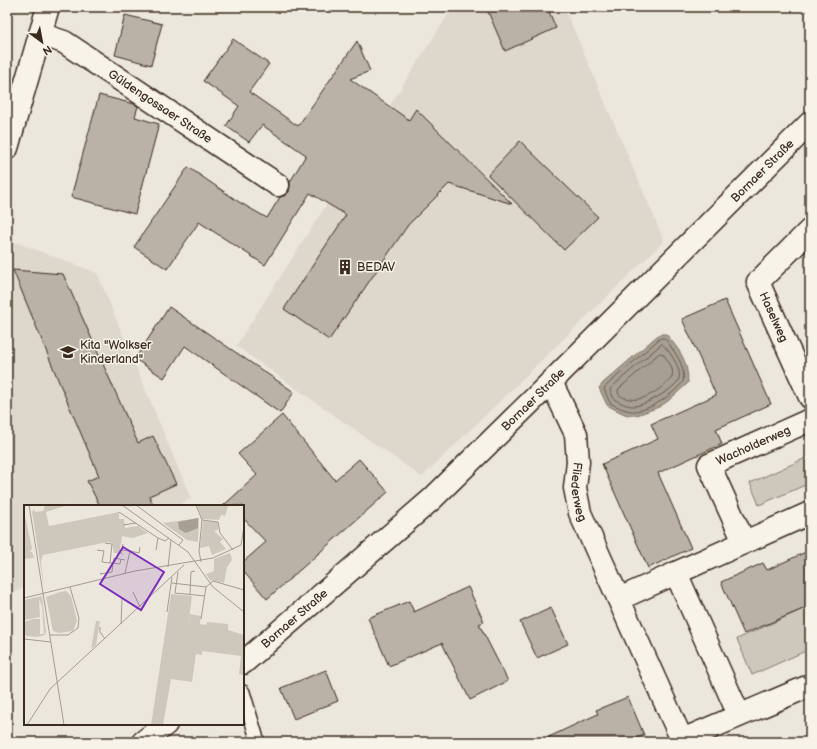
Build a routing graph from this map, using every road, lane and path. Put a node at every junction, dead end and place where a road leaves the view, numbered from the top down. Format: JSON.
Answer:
{"nodes":[{"id":1,"x":48,"y":7,"type":"edge"},
{"id":2,"x":40,"y":34,"type":"junction"},
{"id":3,"x":810,"y":123,"type":"edge"},
{"id":4,"x":7,"y":148,"type":"edge"},
{"id":5,"x":278,"y":185,"type":"dead end"},
{"id":6,"x":810,"y":230,"type":"edge"},
{"id":7,"x":551,"y":382,"type":"junction"},
{"id":8,"x":810,"y":397,"type":"edge"},
{"id":9,"x":810,"y":420,"type":"edge"},
{"id":10,"x":810,"y":513,"type":"edge"},
{"id":11,"x":744,"y":542,"type":"junction"},
{"id":12,"x":676,"y":573,"type":"junction"},
{"id":13,"x":619,"y":599,"type":"junction"},
{"id":14,"x":244,"y":662,"type":"edge"},
{"id":15,"x":810,"y":689,"type":"edge"},
{"id":16,"x":244,"y":695,"type":"edge"},
{"id":17,"x":739,"y":715,"type":"junction"},
{"id":18,"x":165,"y":725,"type":"edge"},
{"id":19,"x":680,"y":741,"type":"edge"},
{"id":20,"x":143,"y":742,"type":"edge"},
{"id":21,"x":258,"y":742,"type":"edge"}],
"edges":[{"from":1,"to":2,"type":"street"},
{"from":2,"to":4,"type":"street"},
{"from":2,"to":5,"type":"street","name":"Güldengossaer Straße"},
{"from":3,"to":7,"type":"street","name":"Bornaer Straße"},
{"from":6,"to":8,"type":"street","name":"Haselweg"},
{"from":7,"to":13,"type":"street","name":"Fliederweg"},
{"from":7,"to":14,"type":"street","name":"Bornaer Straße"},
{"from":9,"to":11,"type":"street","name":"Wacholderweg"},
{"from":10,"to":11,"type":"street"},
{"from":11,"to":12,"type":"street"},
{"from":12,"to":13,"type":"street"},
{"from":12,"to":17,"type":"street"},
{"from":13,"to":19,"type":"street","name":"Fliederweg"},
{"from":15,"to":17,"type":"street","name":"Fliederweg"},
{"from":16,"to":21,"type":"lane"},
{"from":17,"to":19,"type":"street","name":"Fliederweg"},
{"from":18,"to":20,"type":"street"}]}
